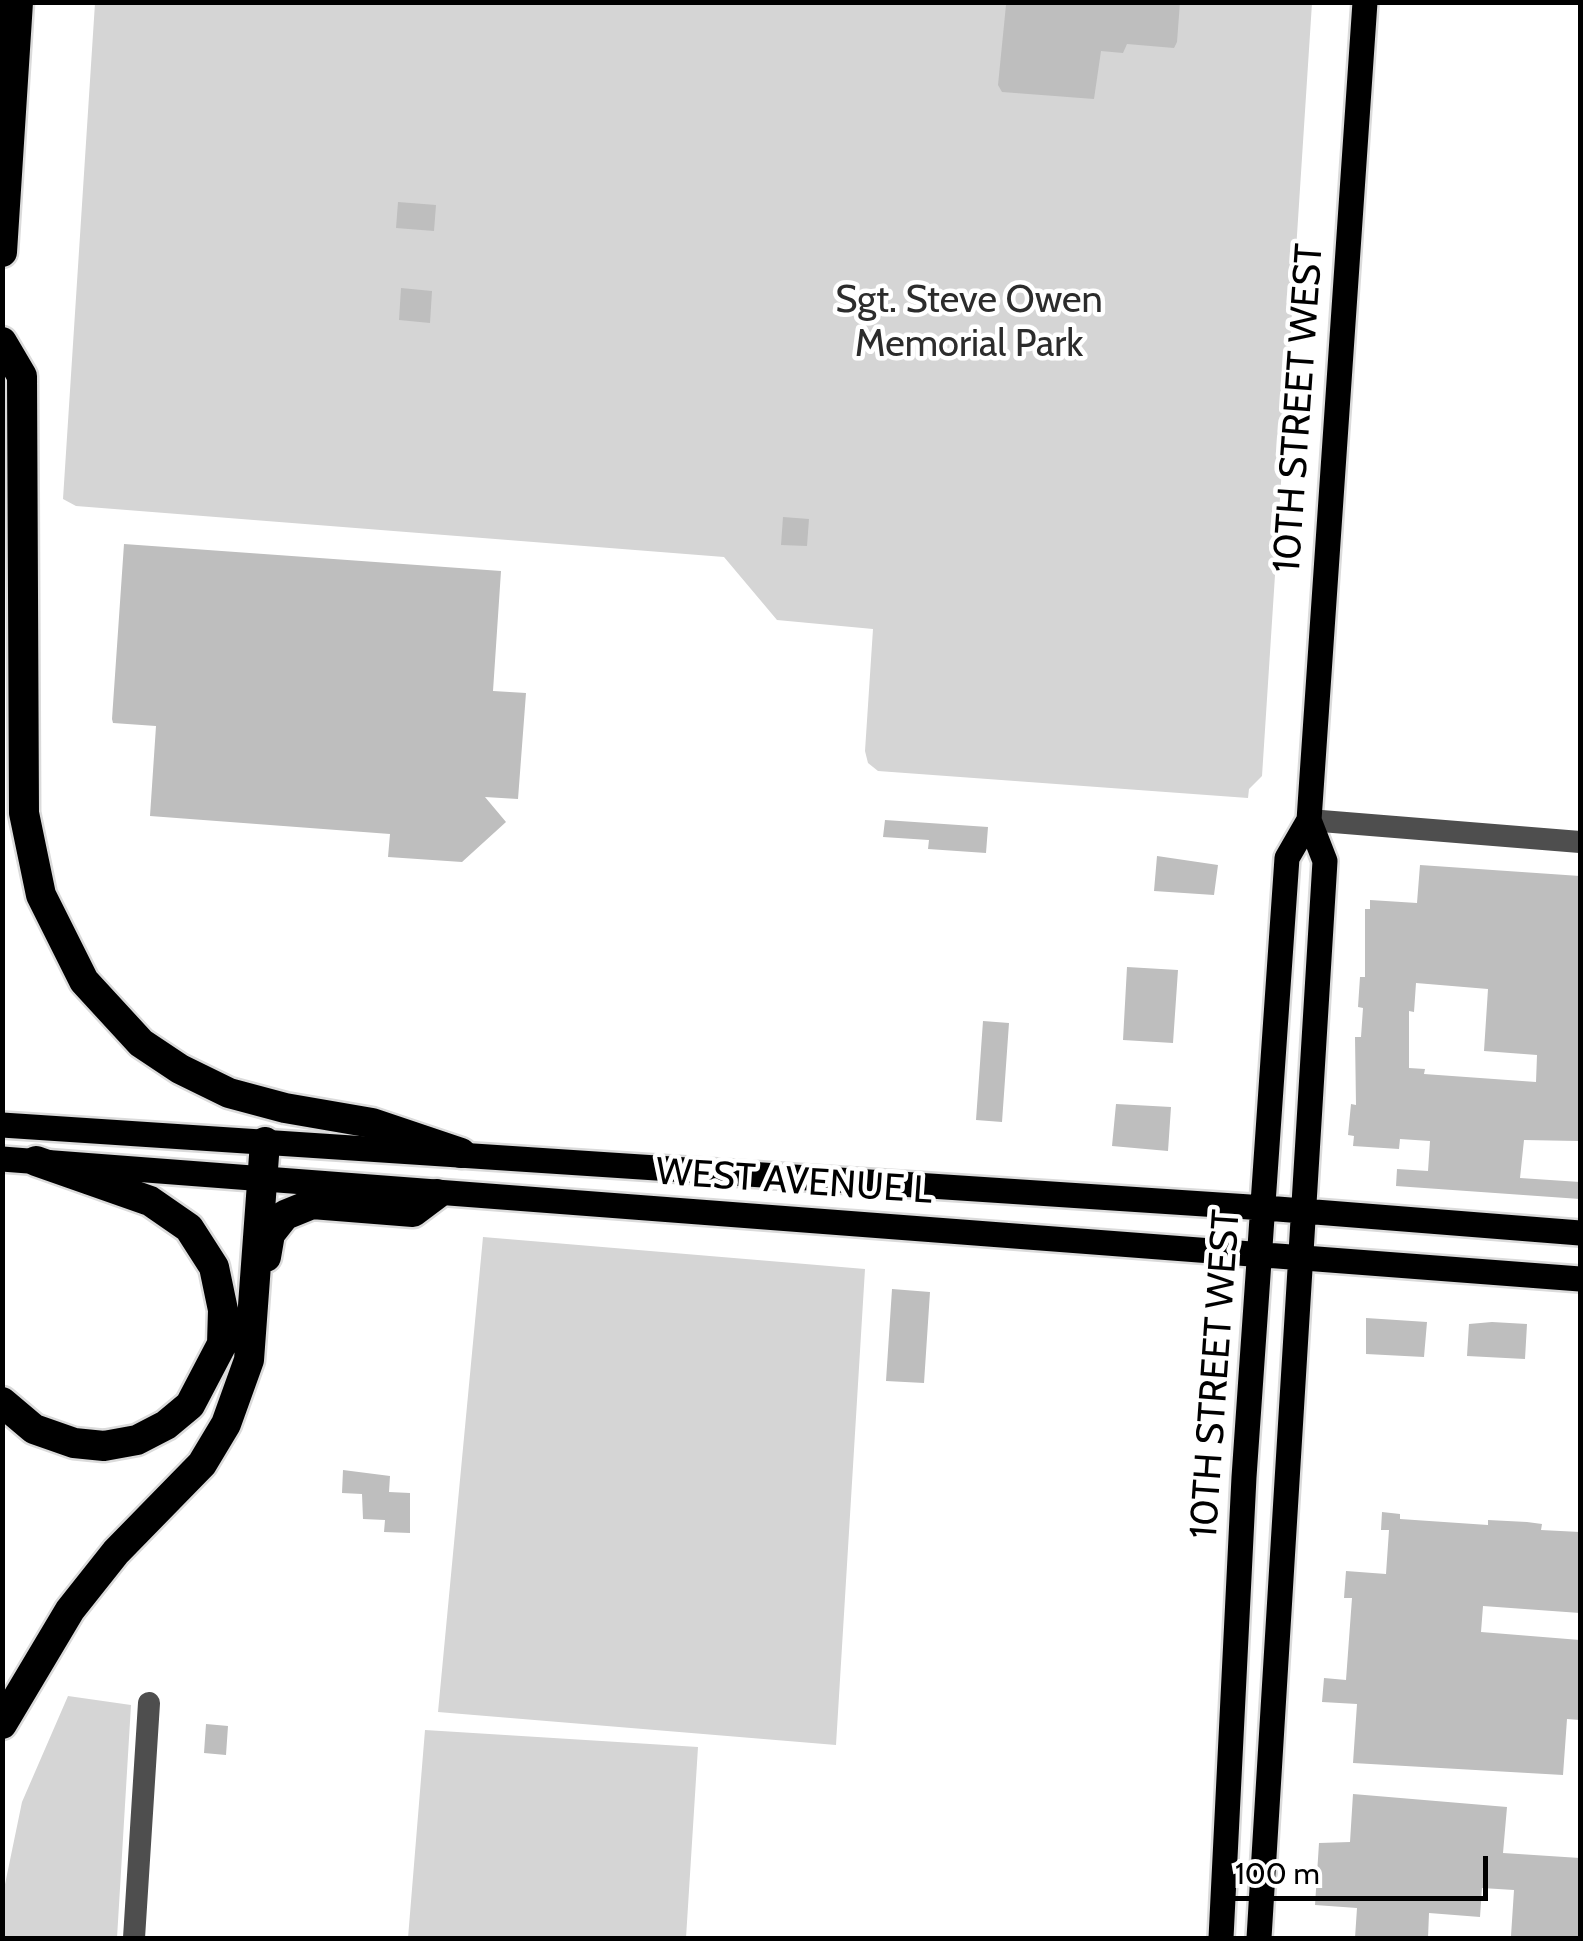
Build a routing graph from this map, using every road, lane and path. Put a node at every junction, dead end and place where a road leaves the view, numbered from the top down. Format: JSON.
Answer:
{"nodes":[{"id":1,"x":18,"y":2,"type":"edge"},
{"id":2,"x":1365,"y":2,"type":"edge"},
{"id":3,"x":2,"y":252,"type":"edge"},
{"id":4,"x":2,"y":342,"type":"edge"},
{"id":5,"x":1309,"y":820,"type":"junction"},
{"id":6,"x":1580,"y":842,"type":"edge"},
{"id":7,"x":2,"y":1125,"type":"edge"},
{"id":8,"x":265,"y":1142,"type":"junction"},
{"id":9,"x":461,"y":1153,"type":"junction"},
{"id":10,"x":2,"y":1159,"type":"edge"},
{"id":11,"x":36,"y":1161,"type":"junction"},
{"id":12,"x":262,"y":1179,"type":"junction"},
{"id":13,"x":437,"y":1194,"type":"junction"},
{"id":14,"x":1265,"y":1208,"type":"junction"},
{"id":15,"x":1304,"y":1211,"type":"junction"},
{"id":16,"x":1580,"y":1233,"type":"edge"},
{"id":17,"x":1261,"y":1255,"type":"junction"},
{"id":18,"x":1301,"y":1259,"type":"junction"},
{"id":19,"x":1580,"y":1279,"type":"edge"},
{"id":20,"x":254,"y":1288,"type":"junction"},
{"id":21,"x":2,"y":1402,"type":"edge"},
{"id":22,"x":150,"y":1703,"type":"dead end"},
{"id":23,"x":2,"y":1724,"type":"edge"},
{"id":24,"x":134,"y":1938,"type":"edge"},
{"id":25,"x":1221,"y":1938,"type":"edge"},
{"id":26,"x":1260,"y":1938,"type":"edge"}],
"edges":[{"from":1,"to":3,"type":"highway"},
{"from":2,"to":5,"type":"main road","name":"10TH STREET WEST"},
{"from":4,"to":9,"type":"highway"},
{"from":5,"to":6,"type":"street"},
{"from":5,"to":14,"type":"main road","name":"10TH STREET WEST"},
{"from":5,"to":15,"type":"main road","name":"10TH STREET WEST"},
{"from":7,"to":8,"type":"main road","name":"WEST AVENUE L"},
{"from":8,"to":9,"type":"main road","name":"WEST AVENUE L"},
{"from":8,"to":12,"type":"highway"},
{"from":9,"to":14,"type":"main road","name":"WEST AVENUE L"},
{"from":10,"to":11,"type":"main road","name":"WEST AVENUE L"},
{"from":11,"to":12,"type":"main road","name":"WEST AVENUE L"},
{"from":11,"to":21,"type":"highway"},
{"from":12,"to":13,"type":"main road","name":"WEST AVENUE L"},
{"from":12,"to":20,"type":"highway"},
{"from":13,"to":17,"type":"main road","name":"WEST AVENUE L"},
{"from":13,"to":20,"type":"highway"},
{"from":14,"to":15,"type":"main road","name":"WEST AVENUE L"},
{"from":14,"to":17,"type":"main road","name":"10TH STREET WEST"},
{"from":15,"to":16,"type":"main road","name":"WEST AVENUE L"},
{"from":15,"to":18,"type":"main road","name":"10TH STREET WEST"},
{"from":17,"to":18,"type":"main road","name":"WEST AVENUE L"},
{"from":17,"to":25,"type":"main road","name":"10TH STREET WEST"},
{"from":18,"to":19,"type":"main road","name":"WEST AVENUE L"},
{"from":18,"to":26,"type":"main road","name":"10TH STREET WEST"},
{"from":20,"to":23,"type":"highway"},
{"from":22,"to":24,"type":"street"}]}
